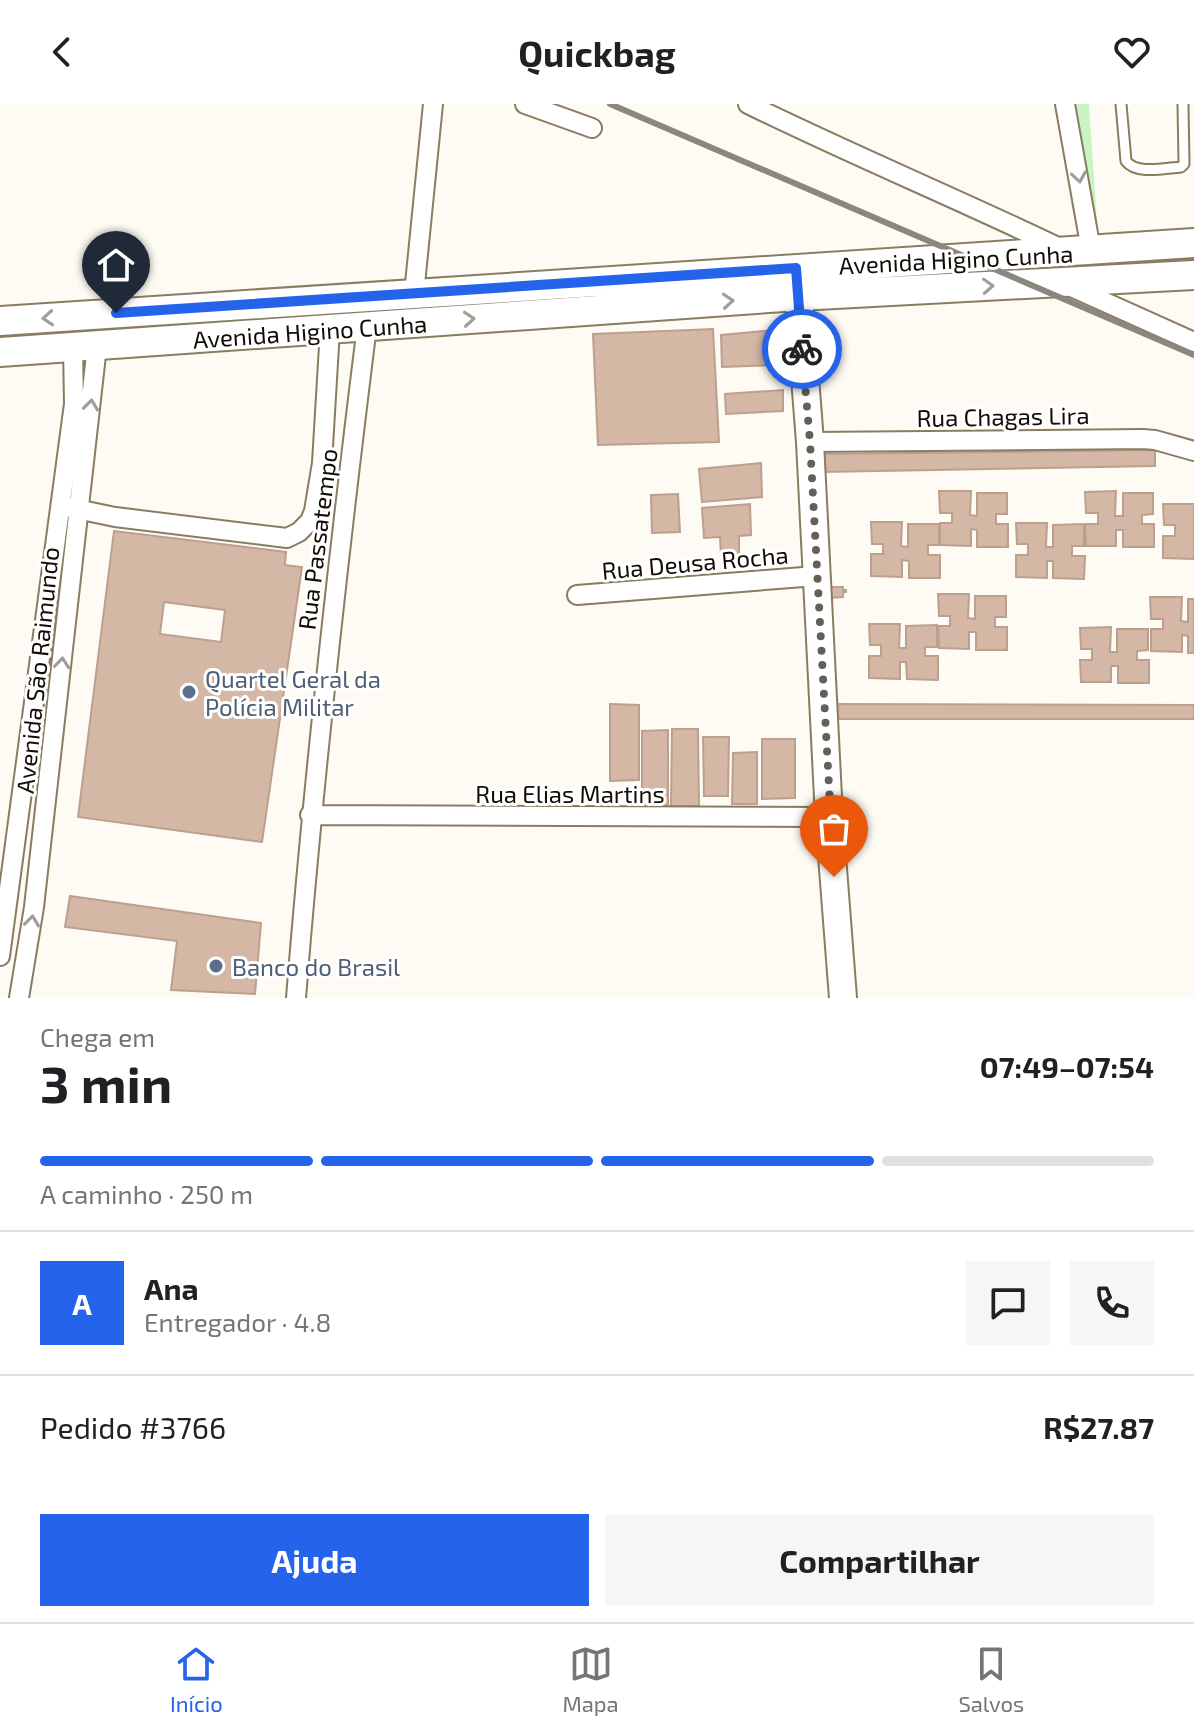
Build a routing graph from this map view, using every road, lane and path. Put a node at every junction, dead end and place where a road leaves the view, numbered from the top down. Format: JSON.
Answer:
{"nodes":[{"id":1,"x":433,"y":104,"type":"edge"},
{"id":2,"x":525,"y":104,"type":"edge"},
{"id":3,"x":748,"y":104,"type":"edge"},
{"id":4,"x":1065,"y":104,"type":"edge"},
{"id":5,"x":1121,"y":104,"type":"edge"},
{"id":6,"x":1183,"y":104,"type":"edge"},
{"id":7,"x":592,"y":128,"type":"dead end"},
{"id":8,"x":1194,"y":243,"type":"edge"},
{"id":9,"x":1080,"y":252,"type":"junction"},
{"id":10,"x":1194,"y":275,"type":"edge"},
{"id":11,"x":797,"y":282,"type":"junction"},
{"id":12,"x":1060,"y":283,"type":"junction"},
{"id":13,"x":414,"y":294,"type":"junction"},
{"id":14,"x":0,"y":321,"type":"edge"},
{"id":15,"x":367,"y":326,"type":"junction"},
{"id":16,"x":330,"y":329,"type":"junction"},
{"id":17,"x":1194,"y":342,"type":"edge"},
{"id":18,"x":85,"y":347,"type":"junction"},
{"id":19,"x":0,"y":352,"type":"edge"},
{"id":20,"x":810,"y":442,"type":"junction"},
{"id":21,"x":1194,"y":451,"type":"edge"},
{"id":22,"x":350,"y":462,"type":"junction"},
{"id":23,"x":322,"y":463,"type":"junction"},
{"id":24,"x":70,"y":508,"type":"junction"},
{"id":25,"x":816,"y":576,"type":"junction"},
{"id":26,"x":577,"y":595,"type":"dead end"},
{"id":27,"x":310,"y":815,"type":"junction"},
{"id":28,"x":829,"y":817,"type":"junction"},
{"id":29,"x":0,"y":956,"type":"edge"},
{"id":30,"x":19,"y":998,"type":"edge"},
{"id":31,"x":296,"y":998,"type":"edge"},
{"id":32,"x":843,"y":998,"type":"edge"}],
"edges":[{"from":1,"to":13,"type":"street"},
{"from":2,"to":7,"type":"street"},
{"from":3,"to":9,"type":"street"},
{"from":4,"to":9,"type":"street","one_way":true},
{"from":5,"to":6,"type":"lane"},
{"from":8,"to":9,"type":"main road","name":"Avenida Higino Cunha"},
{"from":9,"to":11,"type":"main road","name":"Avenida Higino Cunha"},
{"from":10,"to":12,"type":"main road","name":"Avenida Higino Cunha"},
{"from":11,"to":12,"type":"main road","name":"Avenida Higino Cunha","one_way":true},
{"from":11,"to":13,"type":"main road","name":"Avenida Higino Cunha"},
{"from":15,"to":11,"type":"main road","name":"Avenida Higino Cunha","one_way":true},
{"from":11,"to":20,"type":"street"},
{"from":12,"to":17,"type":"street"},
{"from":13,"to":14,"type":"main road","name":"Avenida Higino Cunha","one_way":true},
{"from":15,"to":16,"type":"main road","name":"Avenida Higino Cunha"},
{"from":15,"to":22,"type":"street","name":"Rua Passatempo"},
{"from":16,"to":18,"type":"main road","name":"Avenida Higino Cunha"},
{"from":16,"to":23,"type":"street"},
{"from":18,"to":19,"type":"main road","name":"Avenida Higino Cunha"},
{"from":18,"to":24,"type":"street","name":"Avenida São Raimundo"},
{"from":20,"to":21,"type":"street","name":"Rua Chagas Lira"},
{"from":20,"to":25,"type":"street"},
{"from":22,"to":23,"type":"street"},
{"from":22,"to":27,"type":"street","name":"Rua Passatempo"},
{"from":23,"to":24,"type":"street"},
{"from":24,"to":29,"type":"street","name":"Avenida São Raimundo"},
{"from":30,"to":24,"type":"street","name":"Avenida São Raimundo","one_way":true},
{"from":25,"to":26,"type":"street","name":"Rua Deusa Rocha"},
{"from":25,"to":28,"type":"street"},
{"from":27,"to":28,"type":"street","name":"Rua Elias Martins"},
{"from":27,"to":31,"type":"street","name":"Rua Passatempo"},
{"from":28,"to":32,"type":"street"}]}
